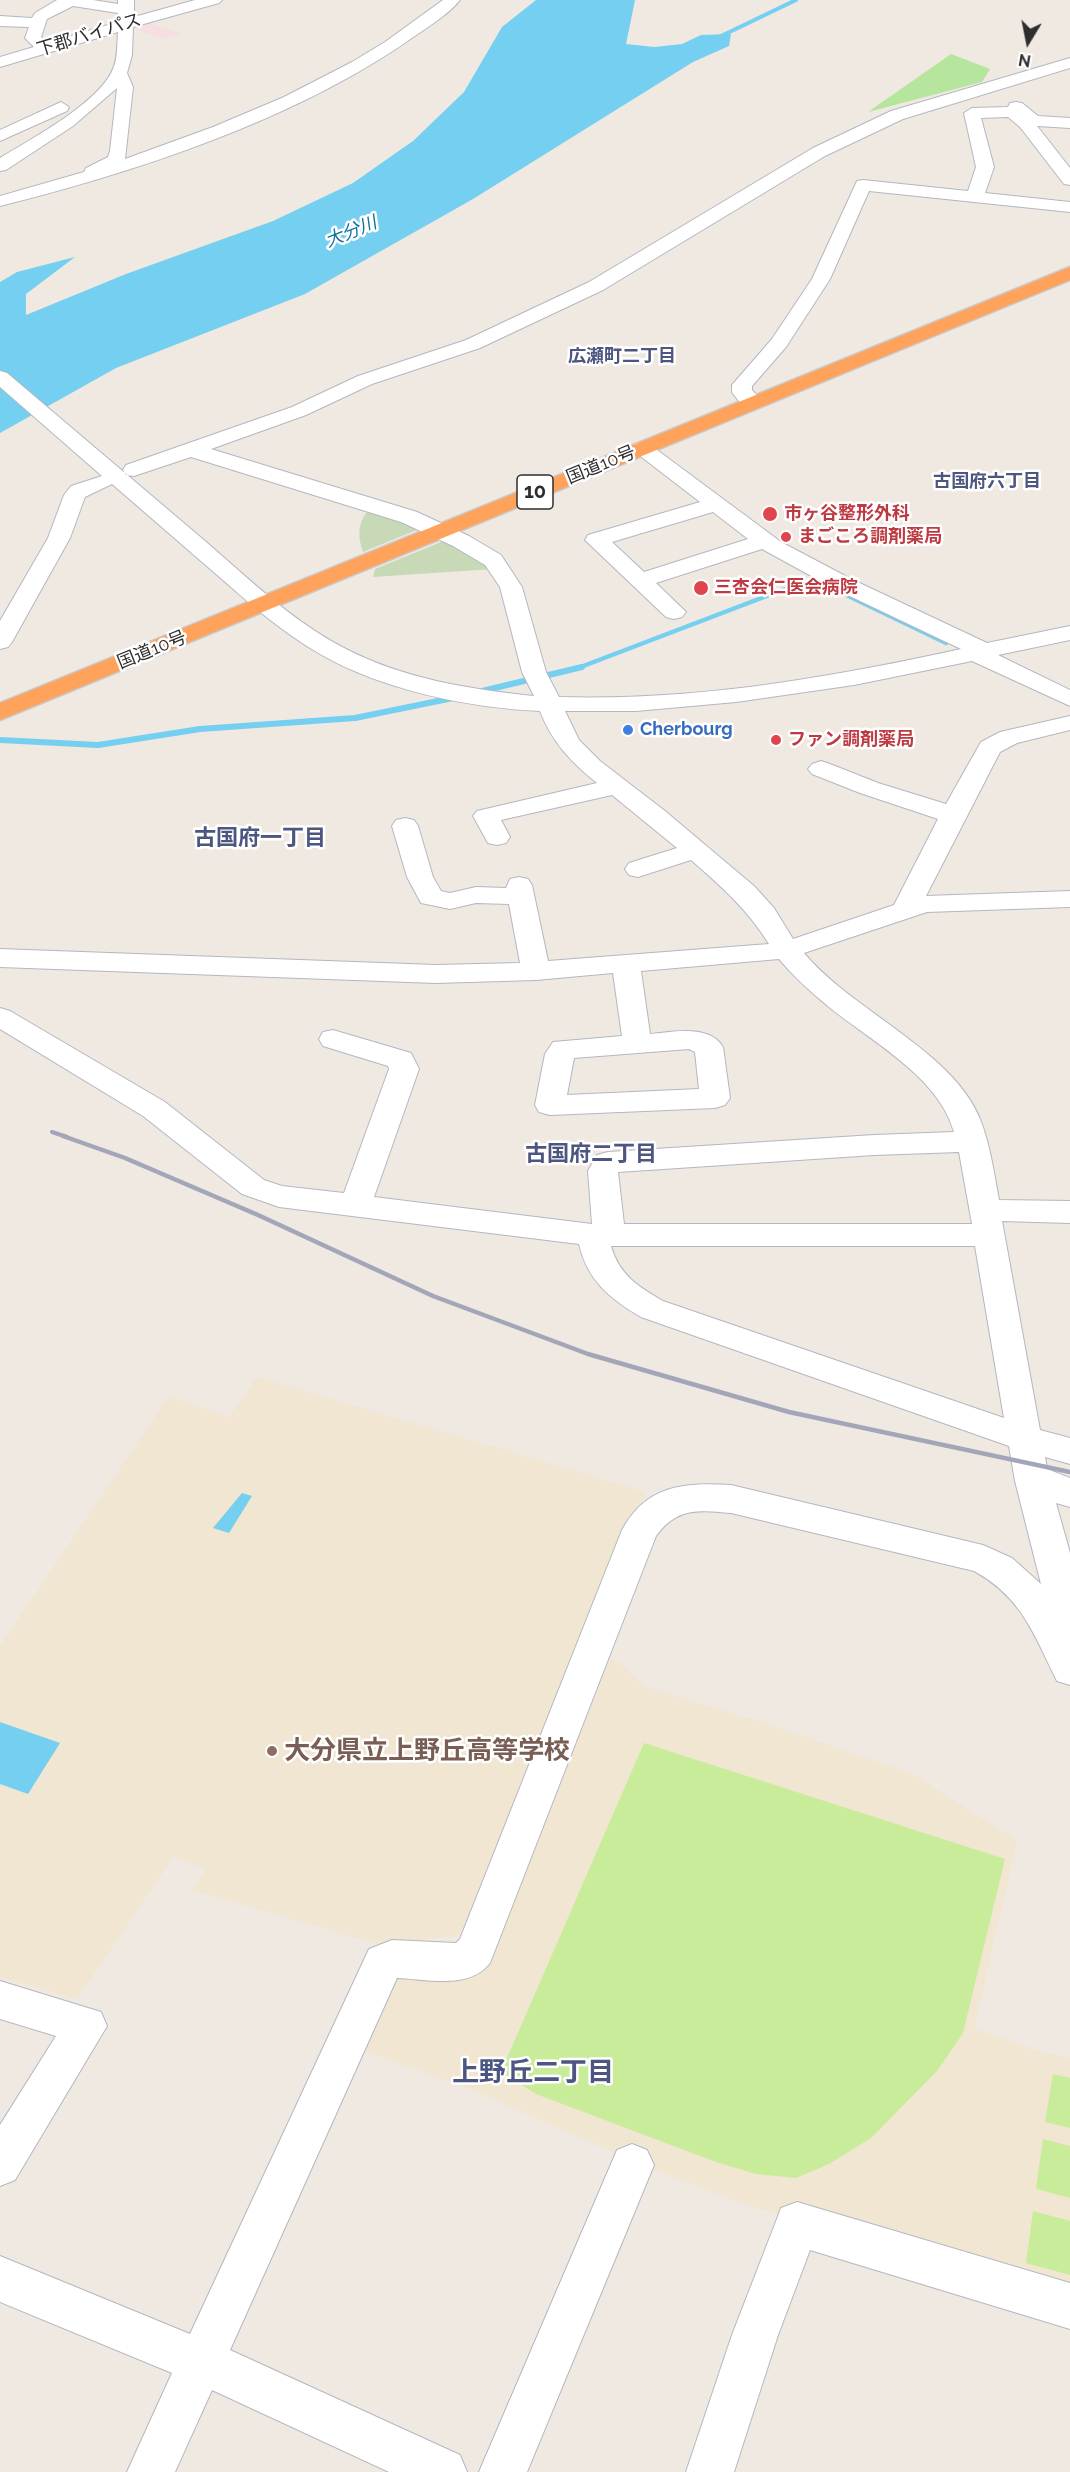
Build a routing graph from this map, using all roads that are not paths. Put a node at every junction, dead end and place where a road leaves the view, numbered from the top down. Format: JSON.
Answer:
{"nodes":[{"id":1,"x":65,"y":0,"type":"edge"},
{"id":2,"x":72,"y":0,"type":"edge"},
{"id":3,"x":190,"y":0,"type":"edge"},
{"id":4,"x":214,"y":0,"type":"edge"},
{"id":5,"x":452,"y":0,"type":"edge"},
{"id":6,"x":125,"y":13,"type":"edge"},
{"id":7,"x":0,"y":21,"type":"edge"},
{"id":8,"x":37,"y":22,"type":"junction"},
{"id":9,"x":41,"y":46,"type":"junction"},
{"id":10,"x":23,"y":55,"type":"junction"},
{"id":11,"x":0,"y":56,"type":"edge"},
{"id":12,"x":0,"y":62,"type":"edge"},
{"id":13,"x":1070,"y":63,"type":"edge"},
{"id":14,"x":0,"y":75,"type":"edge"},
{"id":15,"x":115,"y":78,"type":"junction"},
{"id":16,"x":990,"y":87,"type":"junction"},
{"id":17,"x":1070,"y":123,"type":"edge"},
{"id":18,"x":0,"y":136,"type":"edge"},
{"id":19,"x":0,"y":166,"type":"edge"},
{"id":20,"x":80,"y":180,"type":"junction"},
{"id":21,"x":1070,"y":180,"type":"edge"},
{"id":22,"x":975,"y":196,"type":"junction"},
{"id":23,"x":0,"y":201,"type":"edge"},
{"id":24,"x":1070,"y":207,"type":"edge"},
{"id":25,"x":1070,"y":273,"type":"edge"},
{"id":26,"x":0,"y":377,"type":"edge"},
{"id":27,"x":754,"y":403,"type":"junction"},
{"id":28,"x":642,"y":448,"type":"junction"},
{"id":29,"x":191,"y":450,"type":"junction"},
{"id":30,"x":162,"y":461,"type":"junction"},
{"id":31,"x":134,"y":471,"type":"dead end"},
{"id":32,"x":716,"y":504,"type":"junction"},
{"id":33,"x":442,"y":531,"type":"junction"},
{"id":34,"x":764,"y":541,"type":"junction"},
{"id":35,"x":221,"y":567,"type":"junction"},
{"id":36,"x":640,"y":581,"type":"junction"},
{"id":37,"x":264,"y":604,"type":"junction"},
{"id":38,"x":674,"y":612,"type":"dead end"},
{"id":39,"x":1070,"y":633,"type":"edge"},
{"id":40,"x":0,"y":642,"type":"edge"},
{"id":41,"x":980,"y":652,"type":"junction"},
{"id":42,"x":542,"y":686,"type":"junction"},
{"id":43,"x":1070,"y":699,"type":"edge"},
{"id":44,"x":0,"y":712,"type":"edge"},
{"id":45,"x":1070,"y":723,"type":"edge"},
{"id":46,"x":821,"y":769,"type":"dead end"},
{"id":47,"x":617,"y":786,"type":"junction"},
{"id":48,"x":953,"y":815,"type":"junction"},
{"id":49,"x":405,"y":826,"type":"dead end"},
{"id":50,"x":497,"y":837,"type":"dead end"},
{"id":51,"x":696,"y":850,"type":"junction"},
{"id":52,"x":638,"y":869,"type":"dead end"},
{"id":53,"x":1070,"y":899,"type":"edge"},
{"id":54,"x":906,"y":909,"type":"junction"},
{"id":55,"x":786,"y":949,"type":"junction"},
{"id":56,"x":0,"y":958,"type":"edge"},
{"id":57,"x":626,"y":964,"type":"junction"},
{"id":58,"x":536,"y":971,"type":"junction"},
{"id":59,"x":0,"y":1017,"type":"edge"},
{"id":60,"x":333,"y":1039,"type":"dead end"},
{"id":61,"x":637,"y":1043,"type":"junction"},
{"id":62,"x":972,"y":1142,"type":"junction"},
{"id":63,"x":356,"y":1204,"type":"junction"},
{"id":64,"x":1070,"y":1212,"type":"edge"},
{"id":65,"x":988,"y":1222,"type":"junction"},
{"id":66,"x":601,"y":1235,"type":"junction"},
{"id":67,"x":1023,"y":1438,"type":"junction"},
{"id":68,"x":1070,"y":1451,"type":"edge"},
{"id":69,"x":1032,"y":1481,"type":"junction"},
{"id":70,"x":1070,"y":1494,"type":"edge"},
{"id":71,"x":1066,"y":1660,"type":"edge"},
{"id":72,"x":0,"y":2000,"type":"edge"},
{"id":73,"x":0,"y":2165,"type":"edge"},
{"id":74,"x":632,"y":2165,"type":"dead end"},
{"id":75,"x":0,"y":2279,"type":"edge"},
{"id":76,"x":1070,"y":2306,"type":"edge"},
{"id":77,"x":203,"y":2362,"type":"junction"},
{"id":78,"x":151,"y":2472,"type":"edge"},
{"id":79,"x":443,"y":2472,"type":"edge"},
{"id":80,"x":503,"y":2472,"type":"edge"},
{"id":81,"x":710,"y":2472,"type":"edge"}],
"edges":[{"from":1,"to":2,"type":"street"},
{"from":2,"to":6,"type":"street"},
{"from":2,"to":8,"type":"street"},
{"from":3,"to":6,"type":"street"},
{"from":4,"to":6,"type":"street","name":"下郡バイパス"},
{"from":5,"to":20,"type":"street"},
{"from":6,"to":9,"type":"street","name":"下郡バイパス"},
{"from":6,"to":15,"type":"street"},
{"from":7,"to":8,"type":"street"},
{"from":8,"to":9,"type":"street"},
{"from":9,"to":10,"type":"street","name":"下郡バイパス"},
{"from":9,"to":11,"type":"street"},
{"from":10,"to":12,"type":"street","name":"下郡バイパス"},
{"from":10,"to":14,"type":"street"},
{"from":13,"to":16,"type":"street"},
{"from":15,"to":18,"type":"street"},
{"from":15,"to":19,"type":"street"},
{"from":15,"to":20,"type":"street"},
{"from":16,"to":17,"type":"street"},
{"from":16,"to":29,"type":"street"},
{"from":20,"to":23,"type":"street"},
{"from":21,"to":22,"type":"street"},
{"from":22,"to":24,"type":"street"},
{"from":22,"to":27,"type":"street"},
{"from":25,"to":27,"type":"highway","name":"国道10号","number":"10"},
{"from":26,"to":35,"type":"street"},
{"from":27,"to":28,"type":"highway","name":"国道10号","number":"10"},
{"from":28,"to":32,"type":"street"},
{"from":28,"to":33,"type":"highway","name":"国道10号","number":"10"},
{"from":29,"to":30,"type":"street"},
{"from":29,"to":33,"type":"street"},
{"from":30,"to":31,"type":"street"},
{"from":30,"to":35,"type":"street"},
{"from":32,"to":34,"type":"street"},
{"from":32,"to":36,"type":"street"},
{"from":33,"to":37,"type":"highway","name":"国道10号","number":"10"},
{"from":33,"to":42,"type":"street"},
{"from":34,"to":36,"type":"street"},
{"from":34,"to":41,"type":"street"},
{"from":35,"to":37,"type":"street"},
{"from":35,"to":40,"type":"street"},
{"from":36,"to":38,"type":"street"},
{"from":37,"to":42,"type":"street"},
{"from":37,"to":44,"type":"highway","name":"国道10号","number":"10"},
{"from":39,"to":41,"type":"street"},
{"from":41,"to":42,"type":"street"},
{"from":41,"to":43,"type":"street"},
{"from":42,"to":47,"type":"street"},
{"from":45,"to":48,"type":"street"},
{"from":46,"to":48,"type":"street"},
{"from":47,"to":50,"type":"street"},
{"from":47,"to":51,"type":"street"},
{"from":48,"to":54,"type":"street"},
{"from":49,"to":58,"type":"street"},
{"from":51,"to":52,"type":"street"},
{"from":51,"to":55,"type":"street"},
{"from":53,"to":54,"type":"street"},
{"from":54,"to":55,"type":"street"},
{"from":55,"to":57,"type":"street"},
{"from":55,"to":62,"type":"street"},
{"from":56,"to":58,"type":"street"},
{"from":57,"to":58,"type":"street"},
{"from":57,"to":61,"type":"street"},
{"from":59,"to":63,"type":"street"},
{"from":60,"to":63,"type":"street"},
{"from":61,"to":61,"type":"street"},
{"from":62,"to":65,"type":"street"},
{"from":62,"to":66,"type":"street"},
{"from":63,"to":66,"type":"street"},
{"from":64,"to":65,"type":"street"},
{"from":65,"to":66,"type":"street"},
{"from":65,"to":67,"type":"street"},
{"from":66,"to":67,"type":"street"},
{"from":67,"to":68,"type":"street"},
{"from":67,"to":69,"type":"street"},
{"from":69,"to":70,"type":"street"},
{"from":69,"to":71,"type":"street"},
{"from":71,"to":77,"type":"street"},
{"from":72,"to":73,"type":"street"},
{"from":74,"to":80,"type":"street"},
{"from":75,"to":77,"type":"street"},
{"from":76,"to":81,"type":"street"},
{"from":77,"to":78,"type":"street"},
{"from":77,"to":79,"type":"street"}]}
